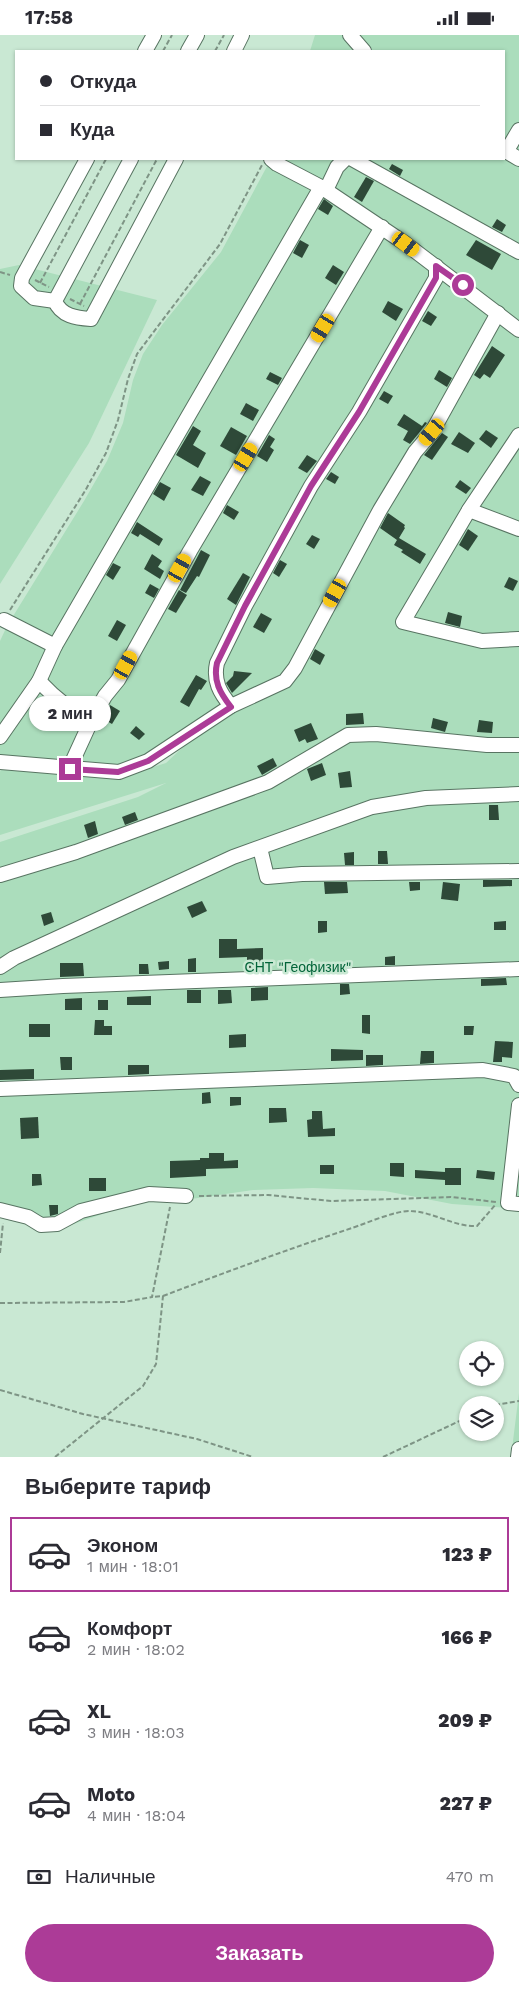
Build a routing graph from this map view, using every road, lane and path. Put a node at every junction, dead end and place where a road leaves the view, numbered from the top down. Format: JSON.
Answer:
{"nodes":[{"id":1,"x":154,"y":35,"type":"edge"},
{"id":2,"x":172,"y":35,"type":"edge"},
{"id":3,"x":197,"y":35,"type":"edge"},
{"id":4,"x":224,"y":35,"type":"edge"},
{"id":5,"x":242,"y":35,"type":"edge"},
{"id":6,"x":350,"y":35,"type":"edge"},
{"id":7,"x":146,"y":50,"type":"edge"},
{"id":8,"x":164,"y":50,"type":"edge"},
{"id":9,"x":189,"y":50,"type":"edge"},
{"id":10,"x":216,"y":50,"type":"edge"},
{"id":11,"x":234,"y":50,"type":"edge"},
{"id":12,"x":363,"y":50,"type":"edge"},
{"id":13,"x":519,"y":130,"type":"edge"},
{"id":14,"x":505,"y":151,"type":"edge"},
{"id":15,"x":519,"y":159,"type":"edge"},
{"id":16,"x":86,"y":160,"type":"edge"},
{"id":17,"x":105,"y":160,"type":"edge"},
{"id":18,"x":130,"y":160,"type":"edge"},
{"id":19,"x":156,"y":160,"type":"edge"},
{"id":20,"x":175,"y":160,"type":"edge"},
{"id":21,"x":265,"y":160,"type":"edge"},
{"id":22,"x":272,"y":160,"type":"edge"},
{"id":23,"x":344,"y":160,"type":"edge"},
{"id":24,"x":354,"y":160,"type":"edge"},
{"id":25,"x":323,"y":188,"type":"junction"},
{"id":26,"x":382,"y":227,"type":"junction"},
{"id":27,"x":519,"y":252,"type":"edge"},
{"id":28,"x":436,"y":266,"type":"junction"},
{"id":29,"x":40,"y":283,"type":"dead end"},
{"id":30,"x":55,"y":301,"type":"junction"},
{"id":31,"x":80,"y":304,"type":"dead end"},
{"id":32,"x":498,"y":313,"type":"junction"},
{"id":33,"x":519,"y":330,"type":"edge"},
{"id":34,"x":519,"y":435,"type":"edge"},
{"id":35,"x":469,"y":509,"type":"junction"},
{"id":36,"x":519,"y":529,"type":"edge"},
{"id":37,"x":4,"y":619,"type":"joint"},
{"id":38,"x":518,"y":639,"type":"edge"},
{"id":39,"x":55,"y":646,"type":"junction"},
{"id":40,"x":39,"y":681,"type":"junction"},
{"id":41,"x":231,"y":707,"type":"junction"},
{"id":42,"x":91,"y":721,"type":"junction"},
{"id":43,"x":0,"y":737,"type":"edge"},
{"id":44,"x":519,"y":745,"type":"edge"},
{"id":45,"x":0,"y":762,"type":"edge"},
{"id":46,"x":70,"y":769,"type":"junction"},
{"id":47,"x":519,"y":795,"type":"edge"},
{"id":48,"x":260,"y":848,"type":"junction"},
{"id":49,"x":519,"y":871,"type":"edge"},
{"id":50,"x":0,"y":875,"type":"edge"},
{"id":51,"x":0,"y":967,"type":"edge"},
{"id":52,"x":519,"y":969,"type":"edge"},
{"id":53,"x":0,"y":990,"type":"edge"},
{"id":54,"x":519,"y":1085,"type":"edge"},
{"id":55,"x":0,"y":1089,"type":"edge"},
{"id":56,"x":519,"y":1105,"type":"edge"},
{"id":57,"x":186,"y":1196,"type":"junction"},
{"id":58,"x":508,"y":1203,"type":"edge"},
{"id":59,"x":4,"y":1211,"type":"edge"},
{"id":60,"x":0,"y":1253,"type":"edge"},
{"id":61,"x":163,"y":1296,"type":"junction"},
{"id":62,"x":152,"y":1297,"type":"junction"},
{"id":63,"x":0,"y":1303,"type":"edge"},
{"id":64,"x":0,"y":1390,"type":"edge"},
{"id":65,"x":519,"y":1401,"type":"edge"},
{"id":66,"x":504,"y":1403,"type":"edge"},
{"id":67,"x":104,"y":1417,"type":"junction"},
{"id":68,"x":459,"y":1421,"type":"edge"},
{"id":69,"x":519,"y":1449,"type":"edge"},
{"id":70,"x":55,"y":1457,"type":"edge"},
{"id":71,"x":253,"y":1457,"type":"edge"},
{"id":72,"x":382,"y":1457,"type":"edge"},
{"id":73,"x":518,"y":1457,"type":"edge"}],
"edges":[{"from":1,"to":7,"type":"street"},
{"from":2,"to":8,"type":"path"},
{"from":3,"to":9,"type":"street"},
{"from":4,"to":10,"type":"path"},
{"from":5,"to":11,"type":"street"},
{"from":6,"to":12,"type":"street"},
{"from":13,"to":14,"type":"street"},
{"from":14,"to":15,"type":"street"},
{"from":16,"to":30,"type":"street"},
{"from":17,"to":29,"type":"path"},
{"from":18,"to":30,"type":"street"},
{"from":19,"to":31,"type":"path"},
{"from":20,"to":30,"type":"street"},
{"from":21,"to":37,"type":"path"},
{"from":22,"to":25,"type":"street"},
{"from":23,"to":25,"type":"street"},
{"from":24,"to":27,"type":"street"},
{"from":25,"to":26,"type":"street"},
{"from":25,"to":39,"type":"street"},
{"from":26,"to":28,"type":"street"},
{"from":26,"to":42,"type":"street"},
{"from":28,"to":32,"type":"street"},
{"from":28,"to":41,"type":"street"},
{"from":32,"to":33,"type":"street"},
{"from":32,"to":41,"type":"street"},
{"from":34,"to":35,"type":"street"},
{"from":35,"to":36,"type":"street"},
{"from":35,"to":38,"type":"street"},
{"from":37,"to":39,"type":"street"},
{"from":39,"to":40,"type":"street"},
{"from":40,"to":42,"type":"street"},
{"from":40,"to":43,"type":"street"},
{"from":41,"to":46,"type":"street"},
{"from":42,"to":46,"type":"street"},
{"from":44,"to":50,"type":"street"},
{"from":45,"to":46,"type":"street"},
{"from":47,"to":48,"type":"street"},
{"from":48,"to":49,"type":"street"},
{"from":48,"to":51,"type":"street"},
{"from":52,"to":53,"type":"street"},
{"from":54,"to":55,"type":"street"},
{"from":56,"to":58,"type":"street"},
{"from":57,"to":58,"type":"path"},
{"from":57,"to":59,"type":"street"},
{"from":57,"to":62,"type":"path"},
{"from":58,"to":61,"type":"path"},
{"from":59,"to":60,"type":"path"},
{"from":61,"to":62,"type":"path"},
{"from":61,"to":67,"type":"path"},
{"from":62,"to":63,"type":"path"},
{"from":64,"to":67,"type":"path"},
{"from":65,"to":66,"type":"path"},
{"from":67,"to":70,"type":"path"},
{"from":67,"to":71,"type":"path"},
{"from":68,"to":72,"type":"path"},
{"from":69,"to":73,"type":"street"}]}
